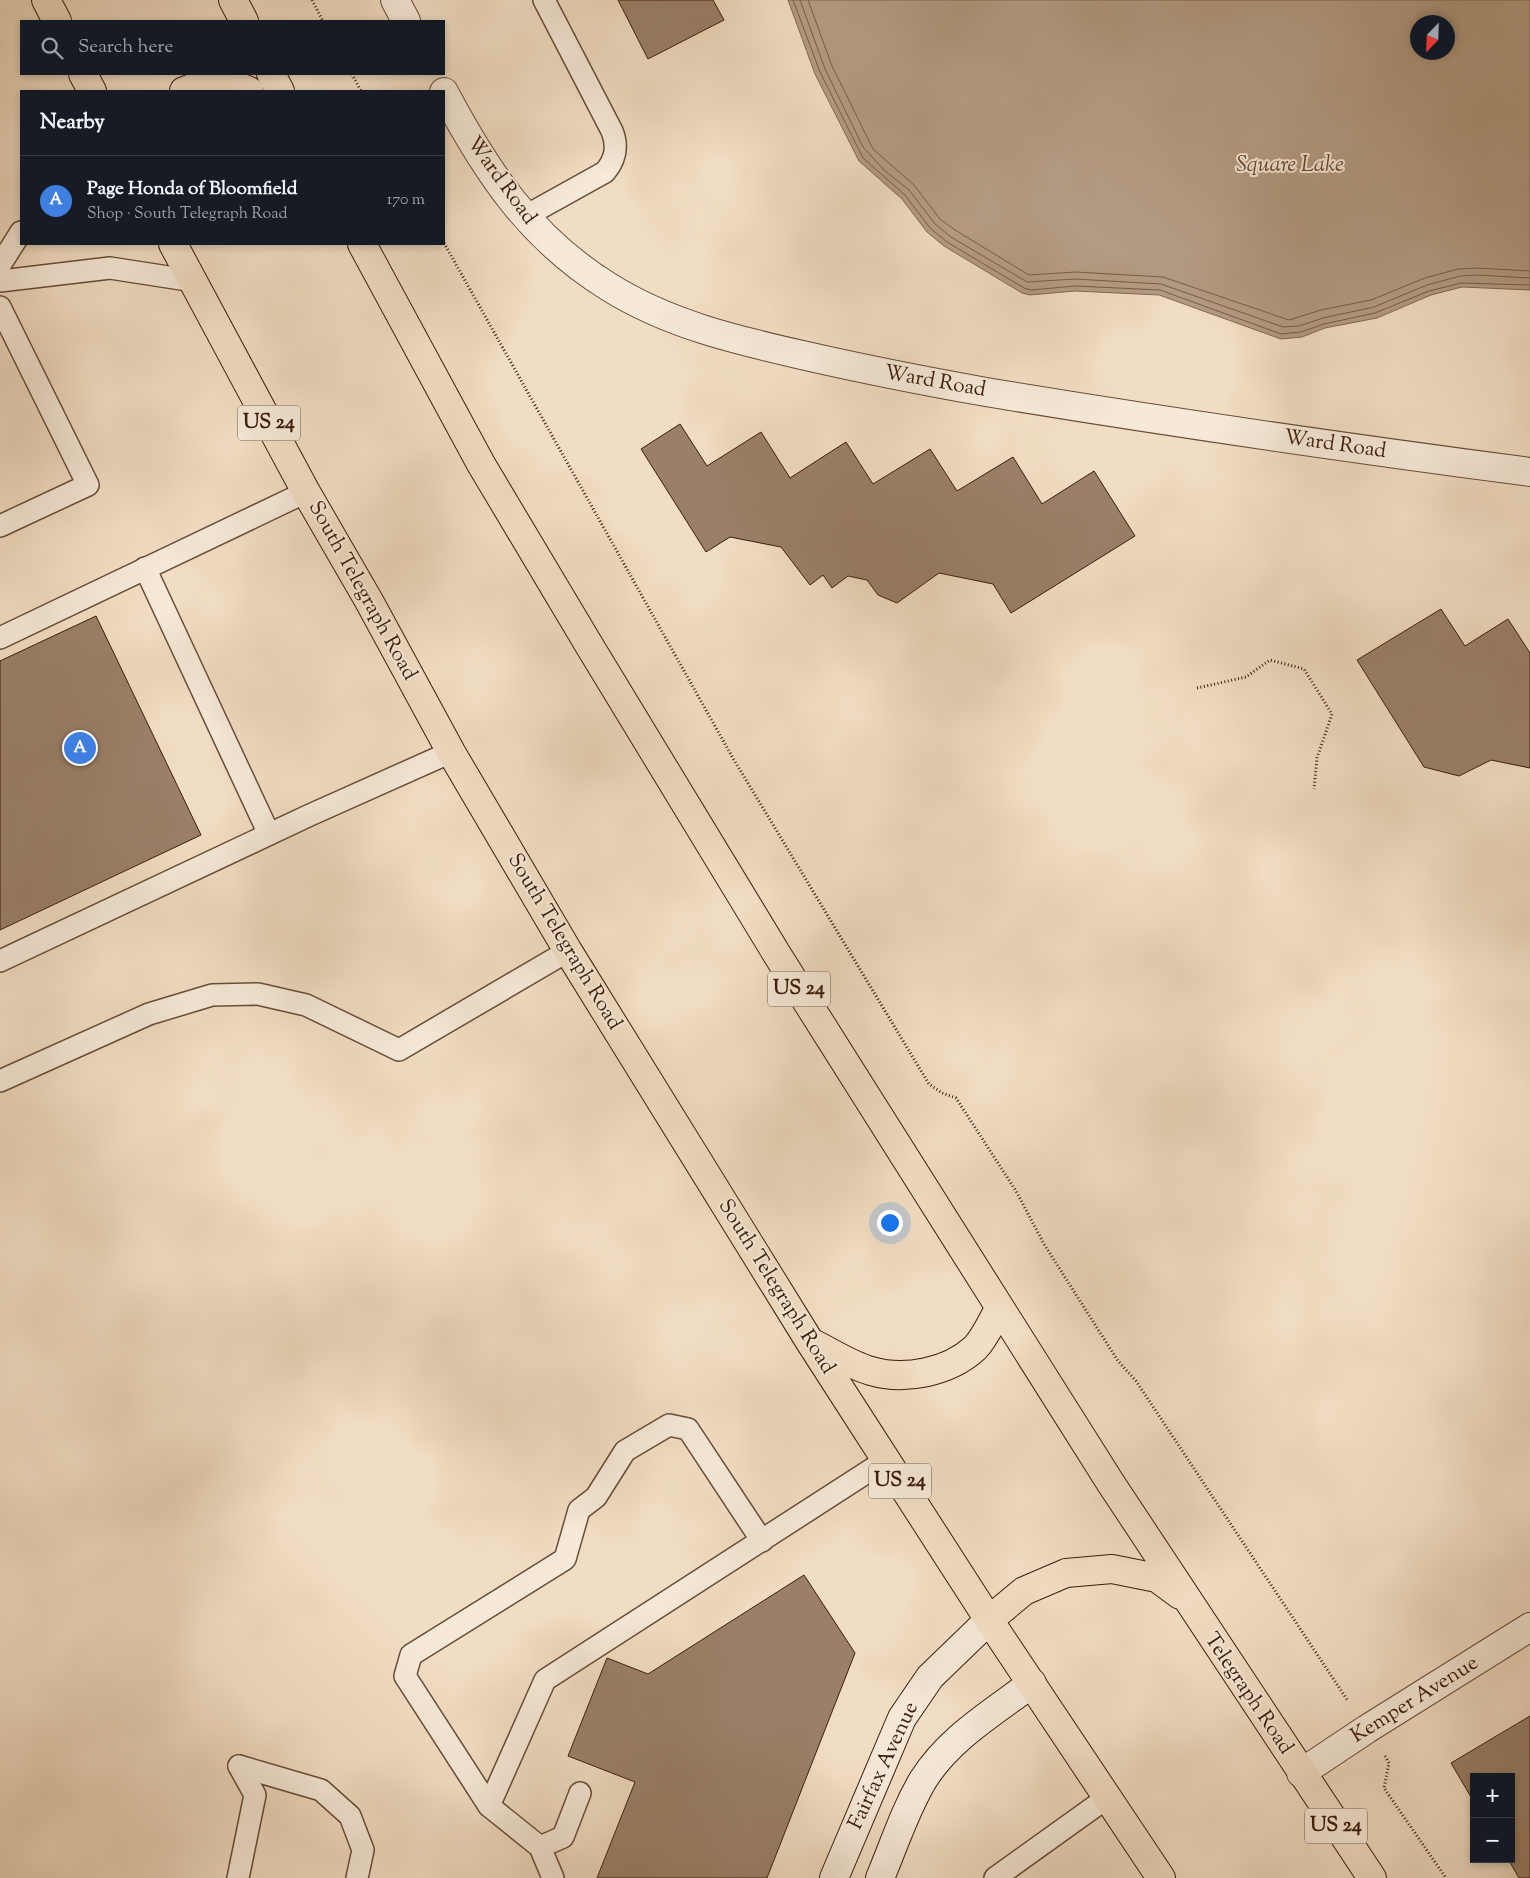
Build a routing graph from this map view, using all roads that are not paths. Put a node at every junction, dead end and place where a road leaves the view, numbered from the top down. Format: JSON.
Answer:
{"nodes":[{"id":1,"x":46,"y":0,"type":"edge"},
{"id":2,"x":233,"y":0,"type":"edge"},
{"id":3,"x":395,"y":0,"type":"edge"},
{"id":4,"x":544,"y":0,"type":"edge"},
{"id":5,"x":56,"y":20,"type":"edge"},
{"id":6,"x":243,"y":20,"type":"edge"},
{"id":7,"x":405,"y":20,"type":"edge"},
{"id":8,"x":272,"y":75,"type":"edge"},
{"id":9,"x":435,"y":75,"type":"edge"},
{"id":10,"x":190,"y":90,"type":"edge"},
{"id":11,"x":243,"y":90,"type":"edge"},
{"id":12,"x":279,"y":90,"type":"edge"},
{"id":13,"x":443,"y":90,"type":"edge"},
{"id":14,"x":445,"y":94,"type":"edge"},
{"id":15,"x":524,"y":217,"type":"junction"},
{"id":16,"x":20,"y":234,"type":"edge"},
{"id":17,"x":174,"y":245,"type":"edge"},
{"id":18,"x":363,"y":245,"type":"edge"},
{"id":19,"x":0,"y":265,"type":"edge"},
{"id":20,"x":0,"y":281,"type":"edge"},
{"id":21,"x":194,"y":281,"type":"junction"},
{"id":22,"x":0,"y":307,"type":"edge"},
{"id":23,"x":1530,"y":472,"type":"edge"},
{"id":24,"x":306,"y":492,"type":"junction"},
{"id":25,"x":0,"y":526,"type":"edge"},
{"id":26,"x":145,"y":568,"type":"junction"},
{"id":27,"x":0,"y":638,"type":"edge"},
{"id":28,"x":451,"y":752,"type":"junction"},
{"id":29,"x":269,"y":834,"type":"junction"},
{"id":30,"x":568,"y":951,"type":"junction"},
{"id":31,"x":0,"y":961,"type":"edge"},
{"id":32,"x":0,"y":1081,"type":"edge"},
{"id":33,"x":1000,"y":1308,"type":"junction"},
{"id":34,"x":810,"y":1342,"type":"junction"},
{"id":35,"x":886,"y":1460,"type":"junction"},
{"id":36,"x":762,"y":1541,"type":"junction"},
{"id":37,"x":1185,"y":1599,"type":"junction"},
{"id":38,"x":989,"y":1620,"type":"junction"},
{"id":39,"x":1530,"y":1627,"type":"edge"},
{"id":40,"x":1032,"y":1683,"type":"junction"},
{"id":41,"x":1301,"y":1773,"type":"junction"},
{"id":42,"x":580,"y":1792,"type":"dead end"},
{"id":43,"x":1108,"y":1797,"type":"junction"},
{"id":44,"x":489,"y":1806,"type":"junction"},
{"id":45,"x":540,"y":1848,"type":"junction"},
{"id":46,"x":238,"y":1878,"type":"edge"},
{"id":47,"x":357,"y":1878,"type":"edge"},
{"id":48,"x":554,"y":1878,"type":"edge"},
{"id":49,"x":834,"y":1878,"type":"edge"},
{"id":50,"x":880,"y":1878,"type":"edge"},
{"id":51,"x":995,"y":1878,"type":"edge"},
{"id":52,"x":1161,"y":1878,"type":"edge"},
{"id":53,"x":1372,"y":1878,"type":"edge"}],
"edges":[{"from":1,"to":5,"type":"highway"},
{"from":2,"to":6,"type":"highway"},
{"from":3,"to":7,"type":"street"},
{"from":4,"to":15,"type":"lane"},
{"from":8,"to":12,"type":"highway"},
{"from":9,"to":13,"type":"street","name":"Ward Road"},
{"from":10,"to":11,"type":"highway"},
{"from":14,"to":15,"type":"street","name":"Ward Road"},
{"from":15,"to":23,"type":"street","name":"Ward Road"},
{"from":16,"to":19,"type":"lane"},
{"from":17,"to":21,"type":"highway","name":"South Telegraph Road","number":"US 24"},
{"from":18,"to":33,"type":"highway","number":"US 24"},
{"from":20,"to":21,"type":"lane"},
{"from":21,"to":24,"type":"highway","name":"South Telegraph Road","number":"US 24"},
{"from":22,"to":25,"type":"lane"},
{"from":24,"to":26,"type":"lane"},
{"from":24,"to":28,"type":"highway","name":"South Telegraph Road","number":"US 24"},
{"from":26,"to":27,"type":"lane"},
{"from":26,"to":29,"type":"lane"},
{"from":28,"to":29,"type":"lane"},
{"from":28,"to":30,"type":"highway","name":"South Telegraph Road","number":"US 24"},
{"from":29,"to":31,"type":"lane"},
{"from":30,"to":32,"type":"lane"},
{"from":30,"to":34,"type":"highway","name":"South Telegraph Road","number":"US 24"},
{"from":33,"to":34,"type":"highway"},
{"from":33,"to":37,"type":"highway","name":"Telegraph Road","number":"US 24"},
{"from":34,"to":35,"type":"highway","name":"South Telegraph Road","number":"US 24"},
{"from":35,"to":36,"type":"lane"},
{"from":35,"to":38,"type":"highway","name":"South Telegraph Road","number":"US 24"},
{"from":36,"to":44,"type":"lane"},
{"from":36,"to":44,"type":"lane"},
{"from":37,"to":38,"type":"highway"},
{"from":37,"to":41,"type":"highway","name":"Telegraph Road","number":"US 24"},
{"from":38,"to":40,"type":"highway","number":"US 24"},
{"from":38,"to":49,"type":"street","name":"Fairfax Avenue"},
{"from":39,"to":41,"type":"street","name":"Kemper Avenue"},
{"from":40,"to":43,"type":"highway","number":"US 24"},
{"from":40,"to":50,"type":"street","name":"Fairfax Avenue"},
{"from":41,"to":53,"type":"highway","name":"Telegraph Road","number":"US 24"},
{"from":42,"to":45,"type":"lane"},
{"from":43,"to":51,"type":"lane"},
{"from":43,"to":52,"type":"highway","number":"US 24"},
{"from":44,"to":45,"type":"lane"},
{"from":45,"to":48,"type":"lane"},
{"from":46,"to":47,"type":"lane"}]}
